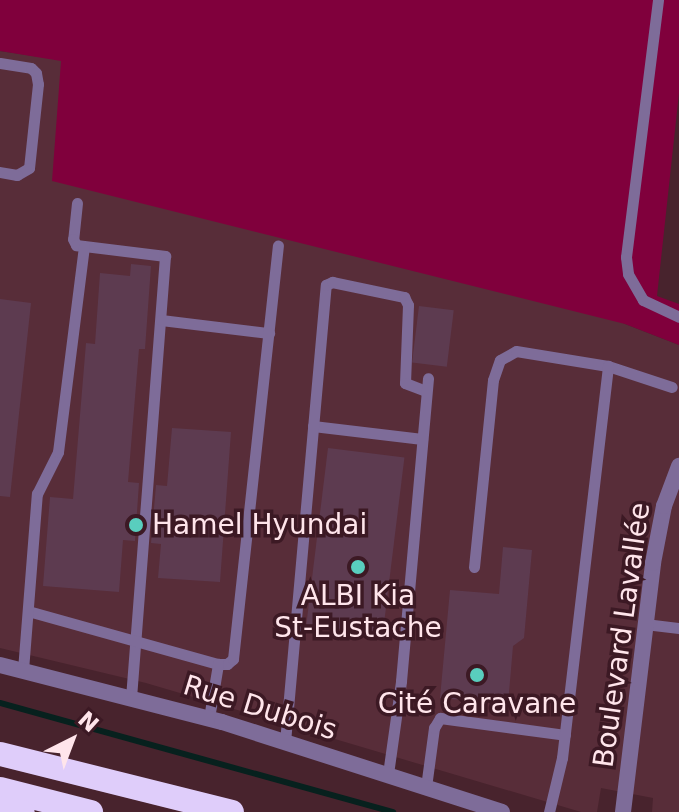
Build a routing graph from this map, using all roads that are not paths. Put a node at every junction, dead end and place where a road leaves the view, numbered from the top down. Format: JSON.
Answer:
{"nodes":[{"id":1,"x":658,"y":0,"type":"edge"},
{"id":2,"x":0,"y":63,"type":"edge"},
{"id":3,"x":0,"y":172,"type":"edge"},
{"id":4,"x":77,"y":203,"type":"dead end"},
{"id":5,"x":278,"y":245,"type":"dead end"},
{"id":6,"x":84,"y":247,"type":"junction"},
{"id":7,"x":679,"y":317,"type":"edge"},
{"id":8,"x":161,"y":320,"type":"junction"},
{"id":9,"x":269,"y":333,"type":"junction"},
{"id":10,"x":608,"y":366,"type":"junction"},
{"id":11,"x":428,"y":378,"type":"dead end"},
{"id":12,"x":672,"y":387,"type":"dead end"},
{"id":13,"x":426,"y":391,"type":"junction"},
{"id":14,"x":313,"y":426,"type":"junction"},
{"id":15,"x":422,"y":439,"type":"junction"},
{"id":16,"x":679,"y":466,"type":"edge"},
{"id":17,"x":474,"y":567,"type":"dead end"},
{"id":18,"x":28,"y":611,"type":"junction"},
{"id":19,"x":645,"y":624,"type":"junction"},
{"id":20,"x":679,"y":628,"type":"edge"},
{"id":21,"x":135,"y":641,"type":"junction"},
{"id":22,"x":218,"y":664,"type":"junction"},
{"id":23,"x":0,"y":665,"type":"edge"},
{"id":24,"x":23,"y":670,"type":"junction"},
{"id":25,"x":131,"y":698,"type":"junction"},
{"id":26,"x":209,"y":718,"type":"junction"},
{"id":27,"x":565,"y":735,"type":"junction"},
{"id":28,"x":285,"y":742,"type":"junction"},
{"id":29,"x":4,"y":754,"type":"edge"},
{"id":30,"x":388,"y":774,"type":"junction"},
{"id":31,"x":426,"y":787,"type":"junction"},
{"id":32,"x":0,"y":789,"type":"edge"},
{"id":33,"x":0,"y":808,"type":"edge"},
{"id":34,"x":23,"y":812,"type":"edge"},
{"id":35,"x":91,"y":812,"type":"edge"},
{"id":36,"x":232,"y":812,"type":"edge"},
{"id":37,"x":502,"y":812,"type":"edge"},
{"id":38,"x":549,"y":812,"type":"edge"},
{"id":39,"x":623,"y":812,"type":"edge"}],
"edges":[{"from":1,"to":7,"type":"lane"},
{"from":2,"to":3,"type":"lane"},
{"from":4,"to":6,"type":"lane"},
{"from":5,"to":9,"type":"lane"},
{"from":6,"to":8,"type":"lane"},
{"from":6,"to":18,"type":"lane"},
{"from":8,"to":9,"type":"lane"},
{"from":8,"to":21,"type":"lane"},
{"from":9,"to":22,"type":"lane"},
{"from":10,"to":12,"type":"lane"},
{"from":10,"to":17,"type":"lane"},
{"from":10,"to":27,"type":"lane"},
{"from":11,"to":13,"type":"lane"},
{"from":13,"to":14,"type":"lane"},
{"from":13,"to":15,"type":"lane"},
{"from":14,"to":15,"type":"lane"},
{"from":14,"to":28,"type":"lane"},
{"from":15,"to":30,"type":"lane"},
{"from":16,"to":19,"type":"street","name":"Boulevard Lavallée"},
{"from":18,"to":21,"type":"lane"},
{"from":18,"to":24,"type":"lane"},
{"from":19,"to":20,"type":"lane"},
{"from":19,"to":39,"type":"street","name":"Boulevard Lavallée"},
{"from":21,"to":22,"type":"lane"},
{"from":21,"to":25,"type":"lane"},
{"from":22,"to":26,"type":"lane"},
{"from":23,"to":24,"type":"street","name":"Rue Dubois"},
{"from":24,"to":25,"type":"street","name":"Rue Dubois"},
{"from":25,"to":26,"type":"street","name":"Rue Dubois"},
{"from":26,"to":28,"type":"street","name":"Rue Dubois"},
{"from":27,"to":31,"type":"lane"},
{"from":27,"to":38,"type":"lane"},
{"from":28,"to":30,"type":"street","name":"Rue Dubois"},
{"from":29,"to":36,"type":"highway"},
{"from":30,"to":31,"type":"street","name":"Rue Dubois"},
{"from":31,"to":37,"type":"street","name":"Rue Dubois"},
{"from":32,"to":35,"type":"highway"},
{"from":33,"to":34,"type":"highway"}]}
